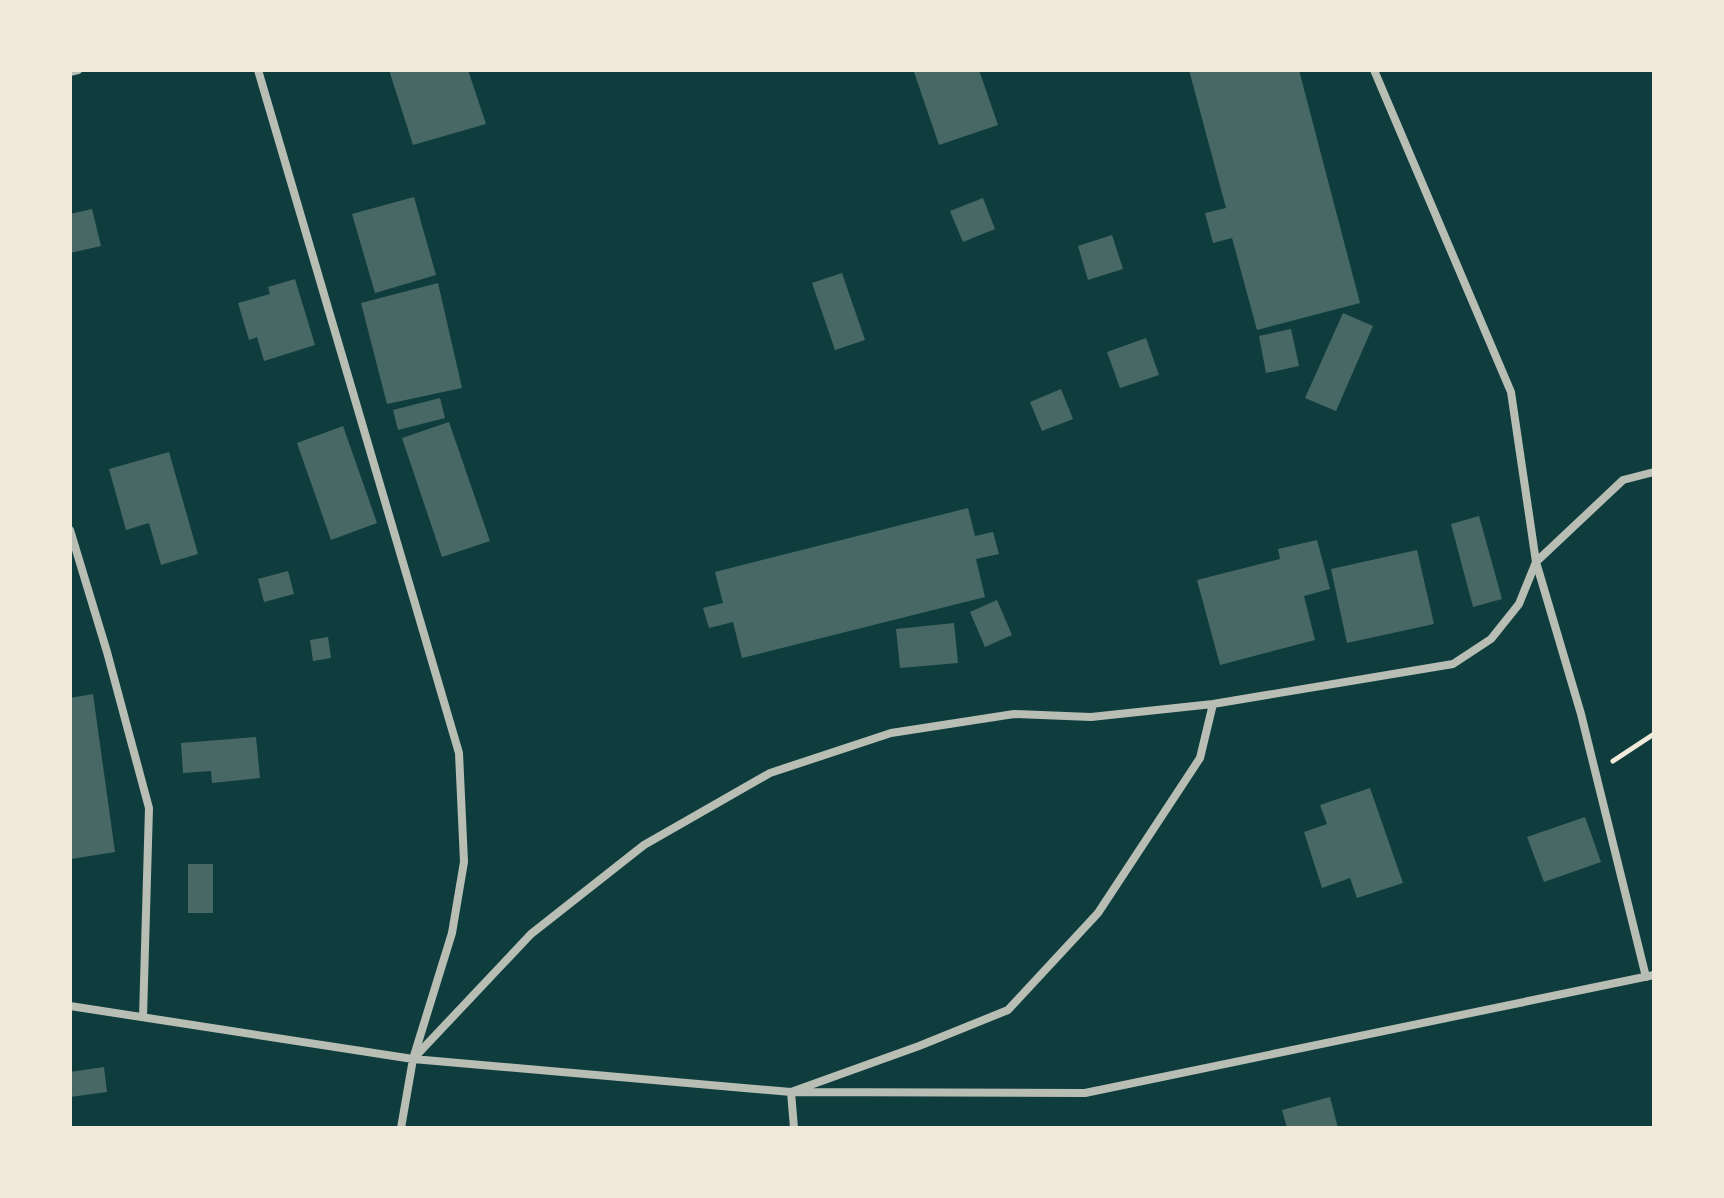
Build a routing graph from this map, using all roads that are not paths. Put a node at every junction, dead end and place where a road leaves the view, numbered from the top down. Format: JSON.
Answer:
{"nodes":[{"id":1,"x":78,"y":70,"type":"edge"},
{"id":2,"x":258,"y":70,"type":"edge"},
{"id":3,"x":1374,"y":70,"type":"edge"},
{"id":4,"x":70,"y":72,"type":"edge"},
{"id":5,"x":1654,"y":472,"type":"edge"},
{"id":6,"x":70,"y":530,"type":"edge"},
{"id":7,"x":1536,"y":562,"type":"junction"},
{"id":8,"x":1213,"y":704,"type":"junction"},
{"id":9,"x":1650,"y":976,"type":"edge"},
{"id":10,"x":70,"y":1006,"type":"edge"},
{"id":11,"x":143,"y":1017,"type":"junction"},
{"id":12,"x":413,"y":1059,"type":"junction"},
{"id":13,"x":791,"y":1092,"type":"junction"},
{"id":14,"x":401,"y":1128,"type":"edge"},
{"id":15,"x":794,"y":1128,"type":"edge"}],
"edges":[{"from":1,"to":4,"type":"street"},
{"from":2,"to":12,"type":"street"},
{"from":3,"to":7,"type":"street"},
{"from":5,"to":7,"type":"street"},
{"from":6,"to":11,"type":"street"},
{"from":7,"to":8,"type":"street"},
{"from":7,"to":9,"type":"street"},
{"from":8,"to":12,"type":"street"},
{"from":8,"to":13,"type":"street"},
{"from":9,"to":13,"type":"street"},
{"from":10,"to":11,"type":"street"},
{"from":11,"to":12,"type":"street"},
{"from":12,"to":13,"type":"street"},
{"from":12,"to":14,"type":"street"},
{"from":13,"to":15,"type":"street"}]}
